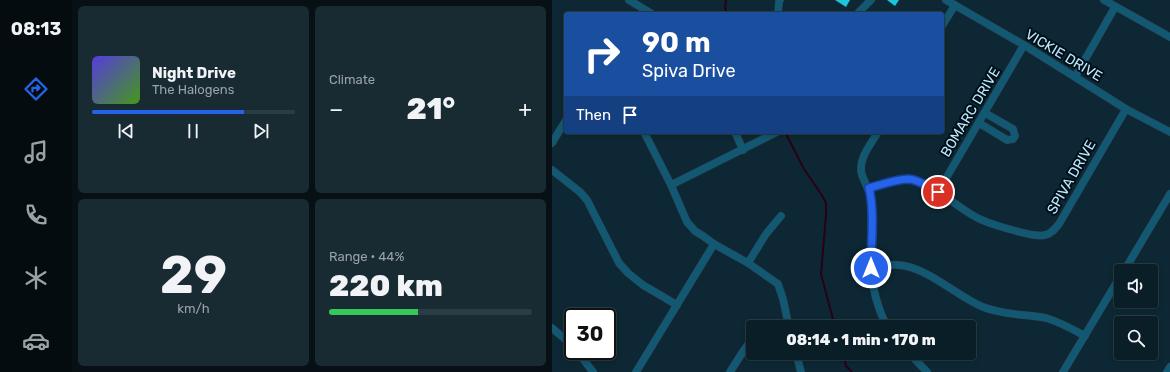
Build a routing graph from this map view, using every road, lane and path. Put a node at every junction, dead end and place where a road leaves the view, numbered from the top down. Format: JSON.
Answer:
{"nodes":[{"id":1,"x":629,"y":0,"type":"edge"},
{"id":2,"x":780,"y":0,"type":"edge"},
{"id":3,"x":871,"y":0,"type":"edge"},
{"id":4,"x":946,"y":0,"type":"edge"},
{"id":5,"x":1104,"y":0,"type":"edge"},
{"id":6,"x":955,"y":5,"type":"junction"},
{"id":7,"x":1115,"y":7,"type":"junction"},
{"id":8,"x":649,"y":12,"type":"edge"},
{"id":9,"x":778,"y":12,"type":"edge"},
{"id":10,"x":859,"y":12,"type":"edge"},
{"id":11,"x":944,"y":23,"type":"edge"},
{"id":12,"x":1170,"y":37,"type":"edge"},
{"id":13,"x":1024,"y":46,"type":"junction"},
{"id":14,"x":1075,"y":77,"type":"junction"},
{"id":15,"x":1126,"y":108,"type":"junction"},
{"id":16,"x":985,"y":113,"type":"junction"},
{"id":17,"x":564,"y":123,"type":"edge"},
{"id":18,"x":979,"y":123,"type":"junction"},
{"id":19,"x":1170,"y":132,"type":"edge"},
{"id":20,"x":645,"y":134,"type":"edge"},
{"id":21,"x":736,"y":134,"type":"edge"},
{"id":22,"x":773,"y":134,"type":"edge"},
{"id":23,"x":877,"y":134,"type":"edge"},
{"id":24,"x":552,"y":143,"type":"edge"},
{"id":25,"x":743,"y":150,"type":"junction"},
{"id":26,"x":552,"y":170,"type":"edge"},
{"id":27,"x":670,"y":185,"type":"junction"},
{"id":28,"x":869,"y":188,"type":"junction"},
{"id":29,"x":938,"y":192,"type":"junction"},
{"id":30,"x":1170,"y":194,"type":"edge"},
{"id":31,"x":781,"y":216,"type":"dead end"},
{"id":32,"x":714,"y":244,"type":"junction"},
{"id":33,"x":748,"y":263,"type":"junction"},
{"id":34,"x":1128,"y":264,"type":"edge"},
{"id":35,"x":871,"y":268,"type":"junction"},
{"id":36,"x":1114,"y":287,"type":"edge"},
{"id":37,"x":676,"y":305,"type":"junction"},
{"id":38,"x":788,"y":320,"type":"edge"},
{"id":39,"x":884,"y":320,"type":"edge"},
{"id":40,"x":552,"y":328,"type":"edge"},
{"id":41,"x":1085,"y":336,"type":"junction"},
{"id":42,"x":564,"y":338,"type":"edge"},
{"id":43,"x":746,"y":347,"type":"edge"},
{"id":44,"x":584,"y":360,"type":"edge"},
{"id":45,"x":798,"y":360,"type":"edge"},
{"id":46,"x":916,"y":360,"type":"edge"},
{"id":47,"x":1170,"y":367,"type":"edge"},
{"id":48,"x":594,"y":372,"type":"edge"},
{"id":49,"x":636,"y":372,"type":"edge"},
{"id":50,"x":730,"y":372,"type":"edge"},
{"id":51,"x":801,"y":372,"type":"edge"},
{"id":52,"x":927,"y":372,"type":"edge"},
{"id":53,"x":1063,"y":372,"type":"edge"},
{"id":54,"x":1167,"y":372,"type":"edge"}],
"edges":[{"from":1,"to":8,"type":"street"},
{"from":2,"to":9,"type":"street"},
{"from":3,"to":10,"type":"street"},
{"from":4,"to":6,"type":"street","name":"VICKIE DRIVE"},
{"from":5,"to":7,"type":"street"},
{"from":6,"to":11,"type":"street"},
{"from":6,"to":13,"type":"street","name":"VICKIE DRIVE"},
{"from":7,"to":12,"type":"street"},
{"from":7,"to":14,"type":"street"},
{"from":13,"to":14,"type":"street","name":"VICKIE DRIVE"},
{"from":13,"to":16,"type":"street","name":"BOMARC DRIVE"},
{"from":14,"to":15,"type":"street","name":"VICKIE DRIVE"},
{"from":15,"to":19,"type":"street","name":"VICKIE DRIVE"},
{"from":15,"to":29,"type":"street","name":"SPIVA DRIVE"},
{"from":16,"to":18,"type":"street","name":"BOMARC DRIVE"},
{"from":16,"to":18,"type":"street"},
{"from":17,"to":24,"type":"street"},
{"from":18,"to":29,"type":"street","name":"BOMARC DRIVE"},
{"from":20,"to":27,"type":"street"},
{"from":21,"to":25,"type":"street"},
{"from":22,"to":25,"type":"street"},
{"from":23,"to":28,"type":"street"},
{"from":25,"to":27,"type":"street"},
{"from":26,"to":37,"type":"street"},
{"from":27,"to":32,"type":"street"},
{"from":28,"to":29,"type":"street","name":"SPIVA DRIVE"},
{"from":28,"to":35,"type":"street"},
{"from":30,"to":34,"type":"street"},
{"from":31,"to":33,"type":"street"},
{"from":32,"to":33,"type":"street"},
{"from":32,"to":37,"type":"street"},
{"from":33,"to":38,"type":"street"},
{"from":35,"to":39,"type":"street"},
{"from":35,"to":41,"type":"street"},
{"from":36,"to":41,"type":"street"},
{"from":37,"to":49,"type":"street"},
{"from":40,"to":42,"type":"street"},
{"from":41,"to":53,"type":"street"},
{"from":43,"to":50,"type":"street"},
{"from":44,"to":48,"type":"street"},
{"from":45,"to":51,"type":"street"},
{"from":46,"to":52,"type":"street"},
{"from":47,"to":54,"type":"street"}]}
